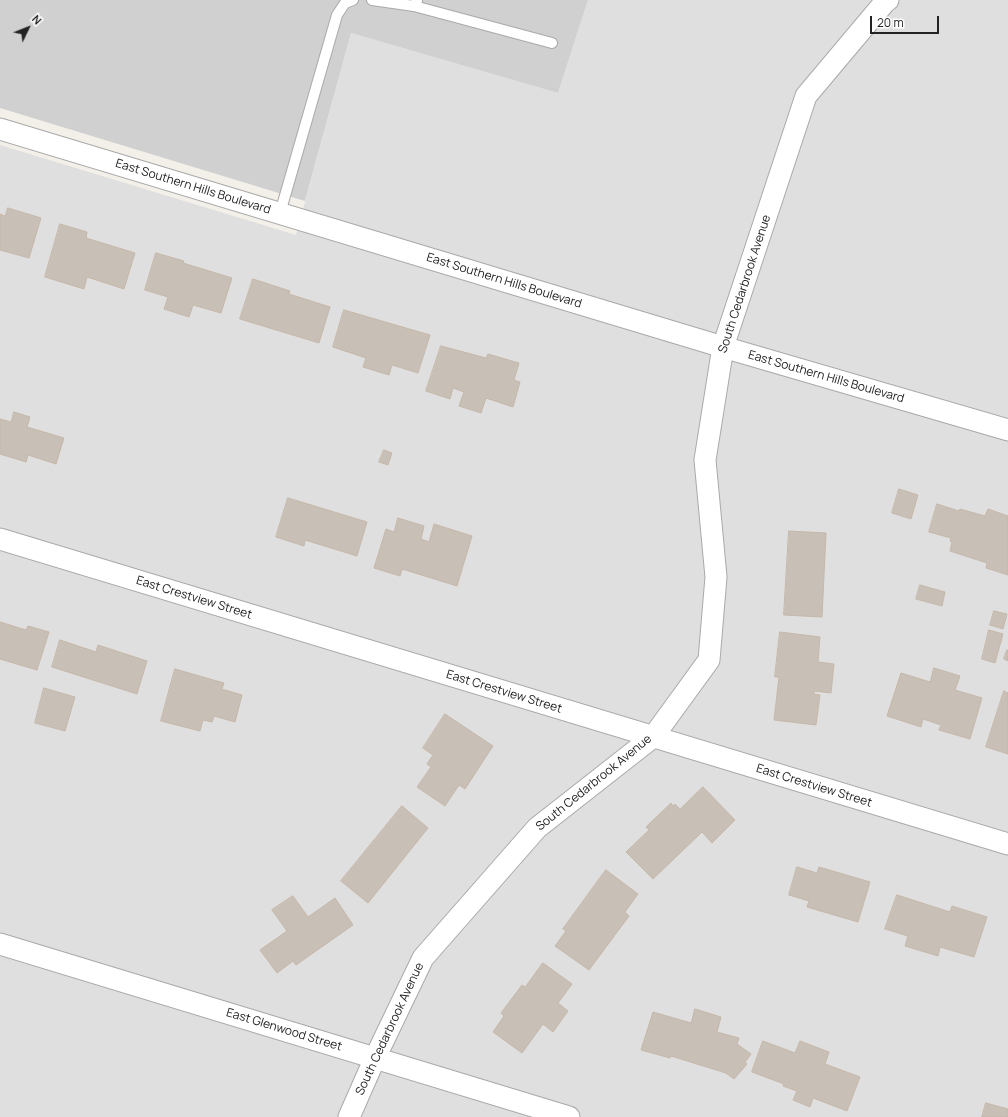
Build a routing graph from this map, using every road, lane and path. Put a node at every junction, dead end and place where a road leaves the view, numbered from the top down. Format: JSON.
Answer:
{"nodes":[{"id":1,"x":353,"y":0,"type":"edge"},
{"id":2,"x":372,"y":0,"type":"edge"},
{"id":3,"x":888,"y":0,"type":"edge"},
{"id":4,"x":416,"y":3,"type":"edge"},
{"id":5,"x":552,"y":43,"type":"dead end"},
{"id":6,"x":0,"y":129,"type":"edge"},
{"id":7,"x":280,"y":213,"type":"junction"},
{"id":8,"x":723,"y":348,"type":"junction"},
{"id":9,"x":1008,"y":430,"type":"edge"},
{"id":10,"x":0,"y":539,"type":"edge"},
{"id":11,"x":653,"y":737,"type":"junction"},
{"id":12,"x":1008,"y":844,"type":"edge"},
{"id":13,"x":0,"y":944,"type":"edge"},
{"id":14,"x":375,"y":1058,"type":"junction"},
{"id":15,"x":349,"y":1117,"type":"edge"},
{"id":16,"x":569,"y":1117,"type":"edge"}],
"edges":[{"from":1,"to":7,"type":"lane"},
{"from":2,"to":4,"type":"lane"},
{"from":3,"to":8,"type":"street","name":"South Cedarbrook Avenue"},
{"from":4,"to":5,"type":"lane"},
{"from":6,"to":7,"type":"street","name":"East Southern Hills Boulevard"},
{"from":7,"to":8,"type":"street","name":"East Southern Hills Boulevard"},
{"from":8,"to":9,"type":"street","name":"East Southern Hills Boulevard"},
{"from":8,"to":11,"type":"street","name":"South Cedarbrook Avenue"},
{"from":10,"to":11,"type":"street","name":"East Crestview Street"},
{"from":11,"to":12,"type":"street","name":"East Crestview Street"},
{"from":11,"to":14,"type":"street","name":"South Cedarbrook Avenue"},
{"from":13,"to":14,"type":"street","name":"East Glenwood Street"},
{"from":14,"to":15,"type":"street","name":"South Cedarbrook Avenue"},
{"from":14,"to":16,"type":"street","name":"East Glenwood Street"}]}
